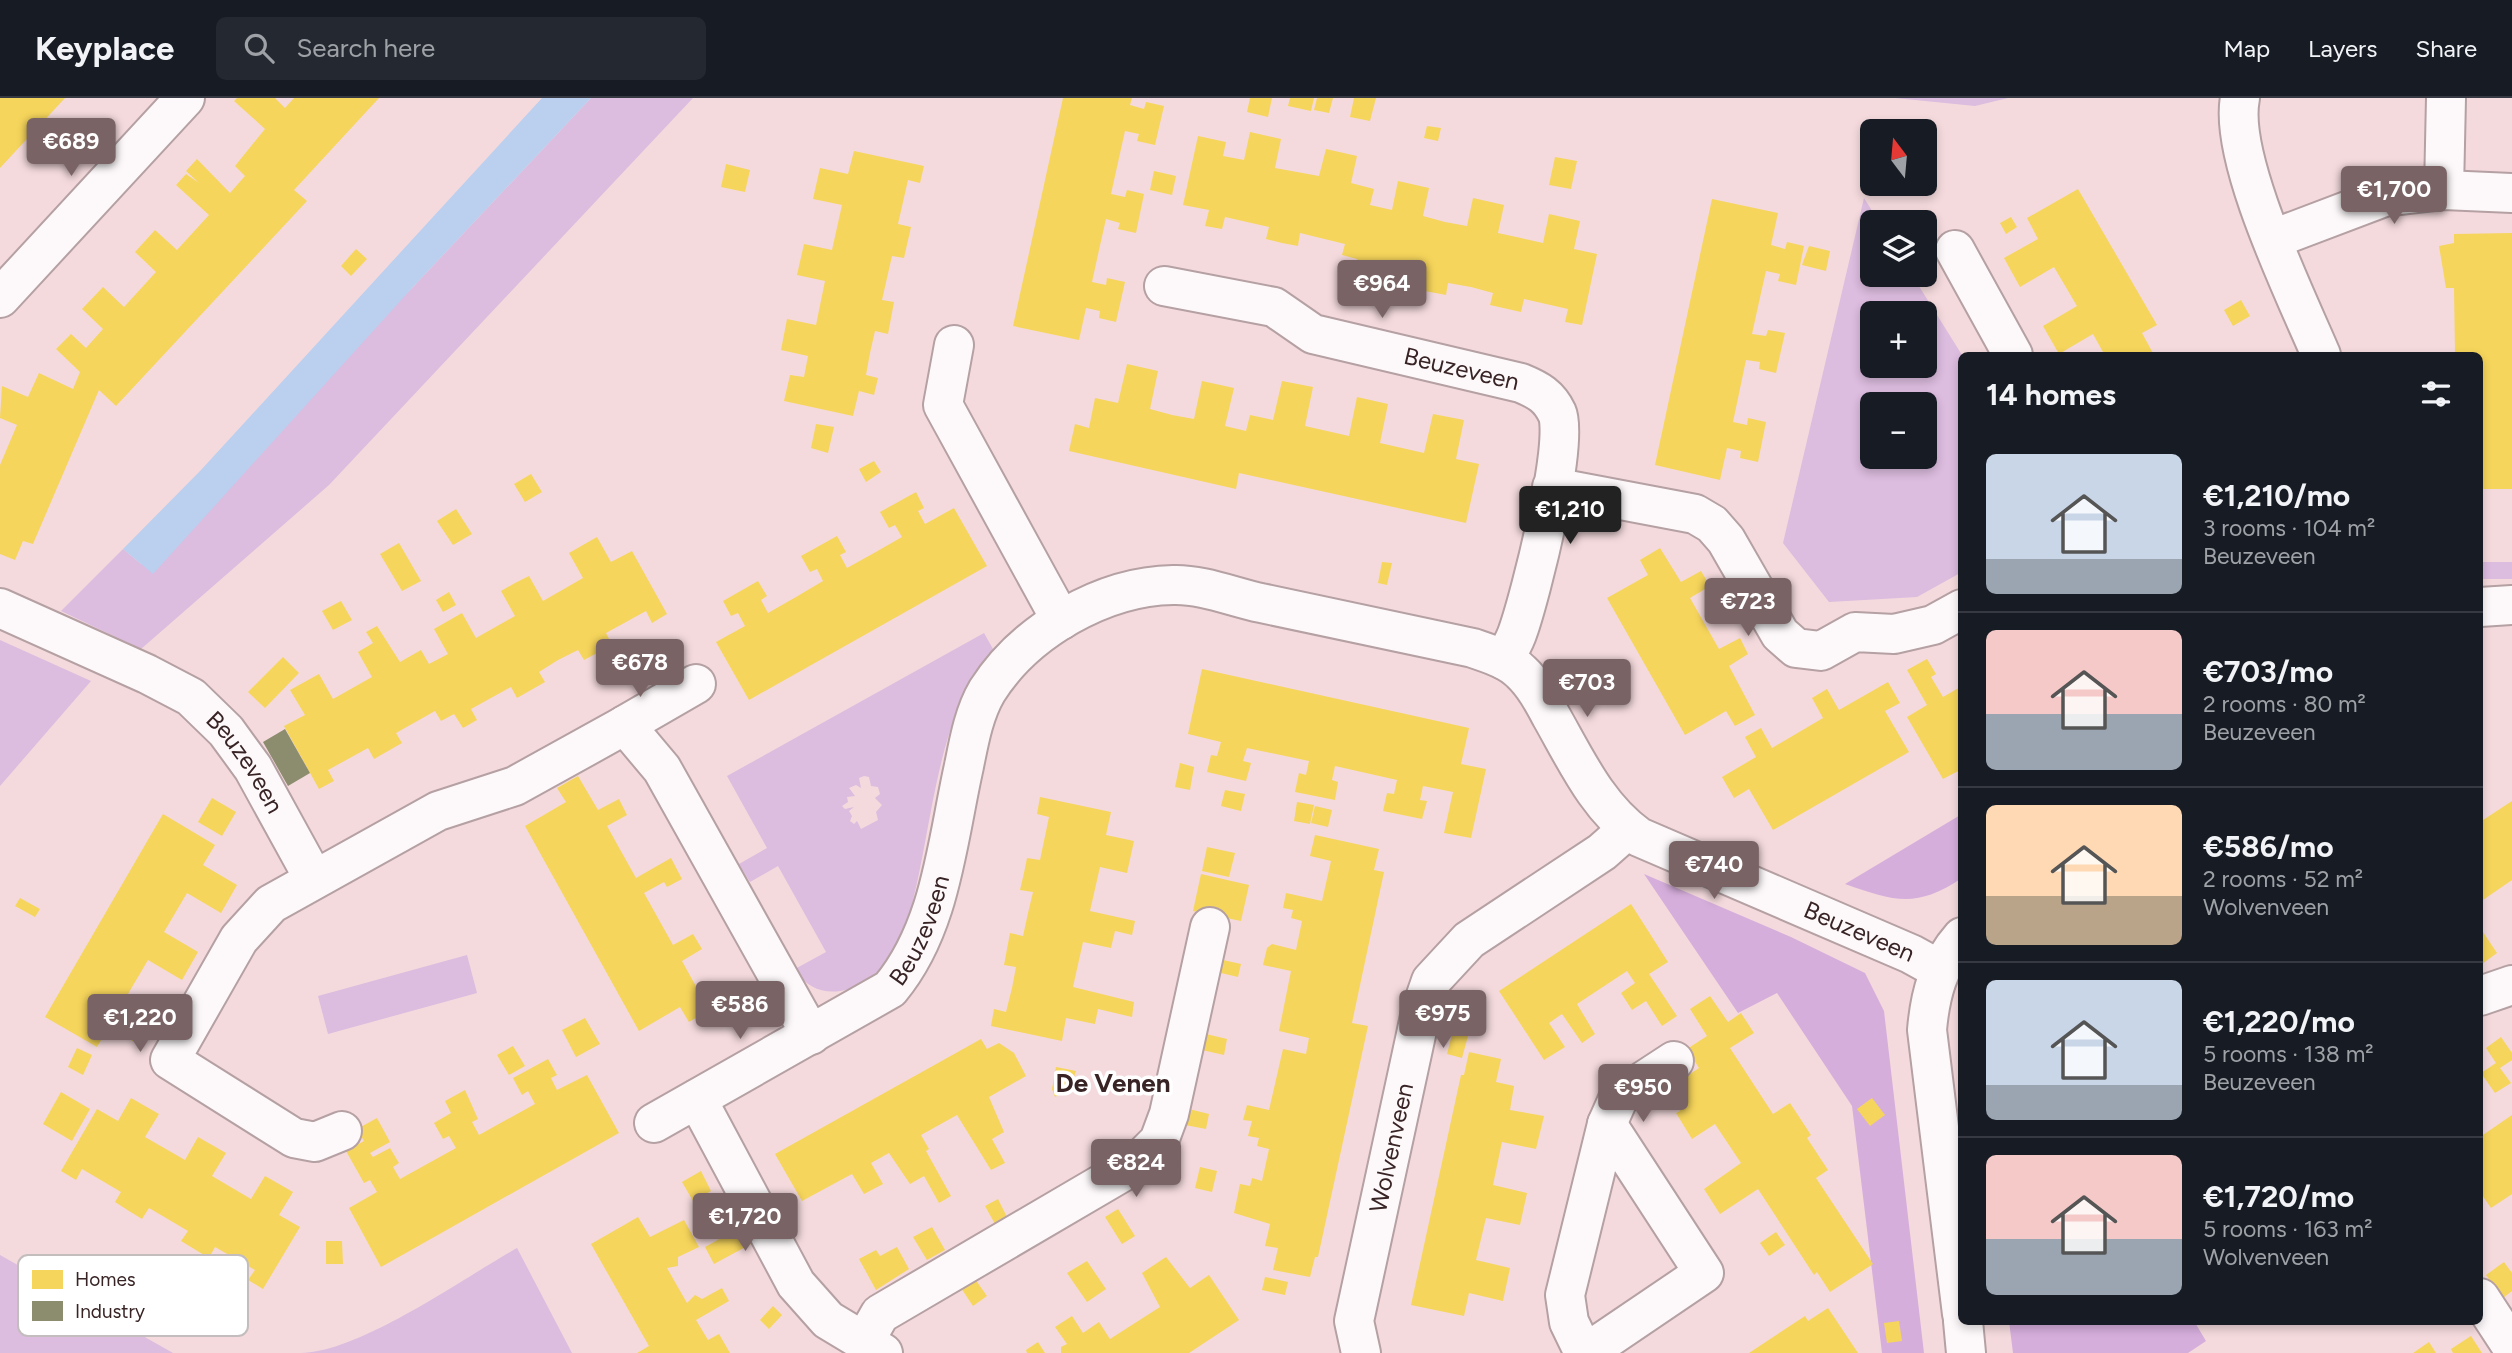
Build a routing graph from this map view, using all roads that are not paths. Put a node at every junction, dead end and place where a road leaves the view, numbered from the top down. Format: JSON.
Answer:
{"nodes":[{"id":1,"x":185,"y":98,"type":"edge"},
{"id":2,"x":2240,"y":98,"type":"edge"},
{"id":3,"x":2446,"y":98,"type":"edge"},
{"id":4,"x":2444,"y":190,"type":"junction"},
{"id":5,"x":2512,"y":193,"type":"edge"},
{"id":6,"x":2273,"y":239,"type":"junction"},
{"id":7,"x":1955,"y":250,"type":"dead end"},
{"id":8,"x":1164,"y":286,"type":"dead end"},
{"id":9,"x":0,"y":298,"type":"edge"},
{"id":10,"x":954,"y":345,"type":"dead end"},
{"id":11,"x":2011,"y":352,"type":"edge"},
{"id":12,"x":2320,"y":352,"type":"edge"},
{"id":13,"x":1552,"y":487,"type":"junction"},
{"id":14,"x":2512,"y":605,"type":"edge"},
{"id":15,"x":2483,"y":607,"type":"edge"},
{"id":16,"x":0,"y":608,"type":"edge"},
{"id":17,"x":1958,"y":611,"type":"edge"},
{"id":18,"x":1061,"y":620,"type":"junction"},
{"id":19,"x":1504,"y":660,"type":"junction"},
{"id":20,"x":696,"y":684,"type":"dead end"},
{"id":21,"x":625,"y":725,"type":"junction"},
{"id":22,"x":1628,"y":829,"type":"junction"},
{"id":23,"x":314,"y":879,"type":"junction"},
{"id":24,"x":1210,"y":927,"type":"dead end"},
{"id":25,"x":1958,"y":943,"type":"edge"},
{"id":26,"x":1940,"y":970,"type":"junction"},
{"id":27,"x":2512,"y":985,"type":"edge"},
{"id":28,"x":2483,"y":995,"type":"edge"},
{"id":29,"x":811,"y":1035,"type":"junction"},
{"id":30,"x":1674,"y":1061,"type":"dead end"},
{"id":31,"x":697,"y":1100,"type":"junction"},
{"id":32,"x":654,"y":1123,"type":"dead end"},
{"id":33,"x":1607,"y":1124,"type":"junction"},
{"id":34,"x":342,"y":1131,"type":"dead end"},
{"id":35,"x":1958,"y":1282,"type":"edge"},
{"id":36,"x":2483,"y":1303,"type":"edge"},
{"id":37,"x":1963,"y":1325,"type":"edge"},
{"id":38,"x":2512,"y":1347,"type":"edge"},
{"id":39,"x":874,"y":1348,"type":"edge"},
{"id":40,"x":1361,"y":1353,"type":"edge"},
{"id":41,"x":1585,"y":1353,"type":"edge"},
{"id":42,"x":1966,"y":1353,"type":"edge"}],
"edges":[{"from":1,"to":9,"type":"street"},
{"from":2,"to":6,"type":"street"},
{"from":3,"to":4,"type":"street"},
{"from":4,"to":5,"type":"street"},
{"from":4,"to":6,"type":"street"},
{"from":6,"to":12,"type":"street"},
{"from":7,"to":11,"type":"street"},
{"from":8,"to":13,"type":"street","name":"Beuzeveen"},
{"from":10,"to":18,"type":"street"},
{"from":13,"to":17,"type":"street"},
{"from":13,"to":19,"type":"street","name":"Beuzeveen"},
{"from":14,"to":15,"type":"street"},
{"from":16,"to":23,"type":"street","name":"Beuzeveen"},
{"from":18,"to":19,"type":"street","name":"Beuzeveen"},
{"from":18,"to":29,"type":"street","name":"Beuzeveen"},
{"from":19,"to":22,"type":"street","name":"Beuzeveen"},
{"from":20,"to":21,"type":"street"},
{"from":21,"to":23,"type":"street"},
{"from":21,"to":29,"type":"street"},
{"from":22,"to":26,"type":"street","name":"Beuzeveen"},
{"from":22,"to":40,"type":"street","name":"Wolvenveen"},
{"from":23,"to":34,"type":"street"},
{"from":24,"to":39,"type":"street"},
{"from":25,"to":26,"type":"street"},
{"from":26,"to":35,"type":"street"},
{"from":27,"to":28,"type":"street"},
{"from":29,"to":31,"type":"street"},
{"from":30,"to":33,"type":"street"},
{"from":31,"to":32,"type":"street"},
{"from":31,"to":39,"type":"street"},
{"from":33,"to":41,"type":"street"},
{"from":33,"to":41,"type":"street"},
{"from":36,"to":38,"type":"street"},
{"from":37,"to":42,"type":"street"}]}
